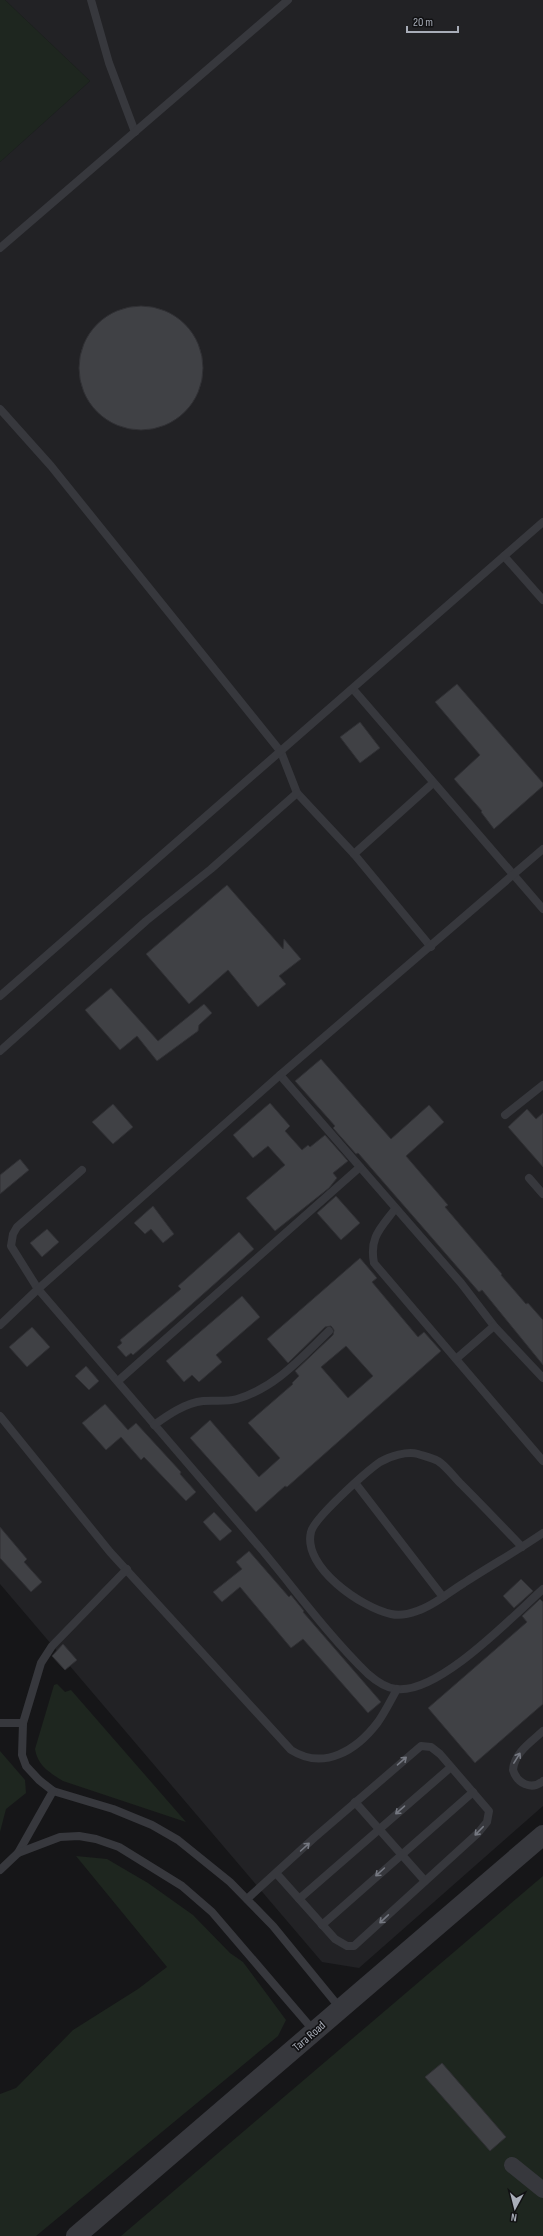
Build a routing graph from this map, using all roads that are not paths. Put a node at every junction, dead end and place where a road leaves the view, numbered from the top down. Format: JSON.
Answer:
{"nodes":[{"id":1,"x":91,"y":0,"type":"edge"},
{"id":2,"x":288,"y":0,"type":"edge"},
{"id":3,"x":135,"y":132,"type":"junction"},
{"id":4,"x":0,"y":248,"type":"edge"},
{"id":5,"x":0,"y":409,"type":"edge"},
{"id":6,"x":543,"y":522,"type":"edge"},
{"id":7,"x":504,"y":556,"type":"junction"},
{"id":8,"x":543,"y":600,"type":"edge"},
{"id":9,"x":353,"y":689,"type":"junction"},
{"id":10,"x":282,"y":752,"type":"junction"},
{"id":11,"x":433,"y":783,"type":"junction"},
{"id":12,"x":297,"y":793,"type":"junction"},
{"id":13,"x":543,"y":849,"type":"edge"},
{"id":14,"x":354,"y":854,"type":"junction"},
{"id":15,"x":513,"y":875,"type":"junction"},
{"id":16,"x":543,"y":909,"type":"edge"},
{"id":17,"x":431,"y":947,"type":"junction"},
{"id":18,"x":0,"y":996,"type":"edge"},
{"id":19,"x":0,"y":1051,"type":"edge"},
{"id":20,"x":280,"y":1075,"type":"junction"},
{"id":21,"x":543,"y":1085,"type":"edge"},
{"id":22,"x":505,"y":1115,"type":"dead end"},
{"id":23,"x":360,"y":1167,"type":"junction"},
{"id":24,"x":82,"y":1170,"type":"dead end"},
{"id":25,"x":529,"y":1178,"type":"dead end"},
{"id":26,"x":543,"y":1194,"type":"edge"},
{"id":27,"x":395,"y":1209,"type":"junction"},
{"id":28,"x":38,"y":1289,"type":"junction"},
{"id":29,"x":0,"y":1325,"type":"edge"},
{"id":30,"x":494,"y":1326,"type":"junction"},
{"id":31,"x":329,"y":1331,"type":"dead end"},
{"id":32,"x":456,"y":1359,"type":"junction"},
{"id":33,"x":543,"y":1378,"type":"edge"},
{"id":34,"x":118,"y":1382,"type":"junction"},
{"id":35,"x":0,"y":1416,"type":"edge"},
{"id":36,"x":154,"y":1425,"type":"junction"},
{"id":37,"x":543,"y":1461,"type":"edge"},
{"id":38,"x":356,"y":1484,"type":"junction"},
{"id":39,"x":543,"y":1533,"type":"edge"},
{"id":40,"x":522,"y":1547,"type":"junction"},
{"id":41,"x":127,"y":1570,"type":"junction"},
{"id":42,"x":543,"y":1589,"type":"edge"},
{"id":43,"x":444,"y":1597,"type":"junction"},
{"id":44,"x":397,"y":1690,"type":"junction"},
{"id":45,"x":0,"y":1723,"type":"edge"},
{"id":46,"x":24,"y":1723,"type":"junction"},
{"id":47,"x":543,"y":1731,"type":"edge"},
{"id":48,"x":451,"y":1766,"type":"junction"},
{"id":49,"x":543,"y":1781,"type":"edge"},
{"id":50,"x":53,"y":1791,"type":"junction"},
{"id":51,"x":473,"y":1792,"type":"junction"},
{"id":52,"x":355,"y":1802,"type":"junction"},
{"id":53,"x":379,"y":1829,"type":"junction"},
{"id":54,"x":543,"y":1836,"type":"edge"},
{"id":55,"x":18,"y":1853,"type":"junction"},
{"id":56,"x":401,"y":1854,"type":"junction"},
{"id":57,"x":0,"y":1870,"type":"edge"},
{"id":58,"x":276,"y":1873,"type":"junction"},
{"id":59,"x":425,"y":1881,"type":"junction"},
{"id":60,"x":247,"y":1899,"type":"junction"},
{"id":61,"x":299,"y":1899,"type":"junction"},
{"id":62,"x":322,"y":1925,"type":"junction"},
{"id":63,"x":340,"y":2009,"type":"junction"},
{"id":64,"x":314,"y":2032,"type":"junction"},
{"id":65,"x":512,"y":2165,"type":"dead end"},
{"id":66,"x":543,"y":2190,"type":"edge"},
{"id":67,"x":76,"y":2236,"type":"edge"}],
"edges":[{"from":1,"to":3,"type":"lane"},
{"from":2,"to":3,"type":"lane"},
{"from":3,"to":4,"type":"lane"},
{"from":5,"to":10,"type":"lane"},
{"from":6,"to":7,"type":"lane"},
{"from":7,"to":8,"type":"lane"},
{"from":7,"to":9,"type":"lane"},
{"from":9,"to":10,"type":"lane"},
{"from":9,"to":11,"type":"lane"},
{"from":10,"to":12,"type":"lane"},
{"from":10,"to":18,"type":"lane"},
{"from":11,"to":14,"type":"lane"},
{"from":11,"to":15,"type":"lane"},
{"from":12,"to":14,"type":"lane"},
{"from":12,"to":19,"type":"lane"},
{"from":13,"to":15,"type":"lane"},
{"from":14,"to":17,"type":"lane"},
{"from":15,"to":16,"type":"lane"},
{"from":15,"to":17,"type":"lane"},
{"from":17,"to":20,"type":"lane"},
{"from":20,"to":23,"type":"lane"},
{"from":20,"to":28,"type":"lane"},
{"from":21,"to":22,"type":"lane"},
{"from":23,"to":27,"type":"lane"},
{"from":23,"to":34,"type":"lane"},
{"from":24,"to":28,"type":"lane"},
{"from":25,"to":26,"type":"lane"},
{"from":27,"to":30,"type":"lane"},
{"from":27,"to":32,"type":"lane"},
{"from":28,"to":29,"type":"lane"},
{"from":28,"to":34,"type":"lane"},
{"from":30,"to":32,"type":"lane"},
{"from":30,"to":33,"type":"lane"},
{"from":31,"to":36,"type":"lane"},
{"from":32,"to":37,"type":"lane"},
{"from":34,"to":36,"type":"lane"},
{"from":35,"to":41,"type":"lane"},
{"from":36,"to":44,"type":"lane"},
{"from":38,"to":40,"type":"lane"},
{"from":38,"to":43,"type":"lane"},
{"from":38,"to":43,"type":"lane"},
{"from":39,"to":40,"type":"lane"},
{"from":40,"to":43,"type":"lane"},
{"from":41,"to":44,"type":"lane"},
{"from":41,"to":46,"type":"lane"},
{"from":42,"to":44,"type":"lane"},
{"from":45,"to":46,"type":"lane"},
{"from":46,"to":50,"type":"lane"},
{"from":49,"to":47,"type":"lane","one_way":true},
{"from":48,"to":51,"type":"lane"},
{"from":52,"to":48,"type":"lane","one_way":true},
{"from":48,"to":53,"type":"lane","one_way":true},
{"from":50,"to":55,"type":"lane"},
{"from":50,"to":60,"type":"lane"},
{"from":51,"to":56,"type":"lane"},
{"from":51,"to":59,"type":"lane","one_way":true},
{"from":52,"to":53,"type":"lane"},
{"from":58,"to":52,"type":"lane","one_way":true},
{"from":53,"to":56,"type":"lane"},
{"from":53,"to":61,"type":"lane"},
{"from":54,"to":63,"type":"street","name":"Tara Road"},
{"from":55,"to":57,"type":"lane"},
{"from":55,"to":64,"type":"lane"},
{"from":56,"to":59,"type":"lane"},
{"from":56,"to":62,"type":"lane","one_way":true},
{"from":58,"to":60,"type":"lane"},
{"from":58,"to":61,"type":"lane"},
{"from":59,"to":62,"type":"lane","one_way":true},
{"from":60,"to":63,"type":"lane"},
{"from":61,"to":62,"type":"lane"},
{"from":63,"to":64,"type":"street","name":"Tara Road"},
{"from":64,"to":67,"type":"street","name":"Tara Road"},
{"from":65,"to":66,"type":"street"}]}
